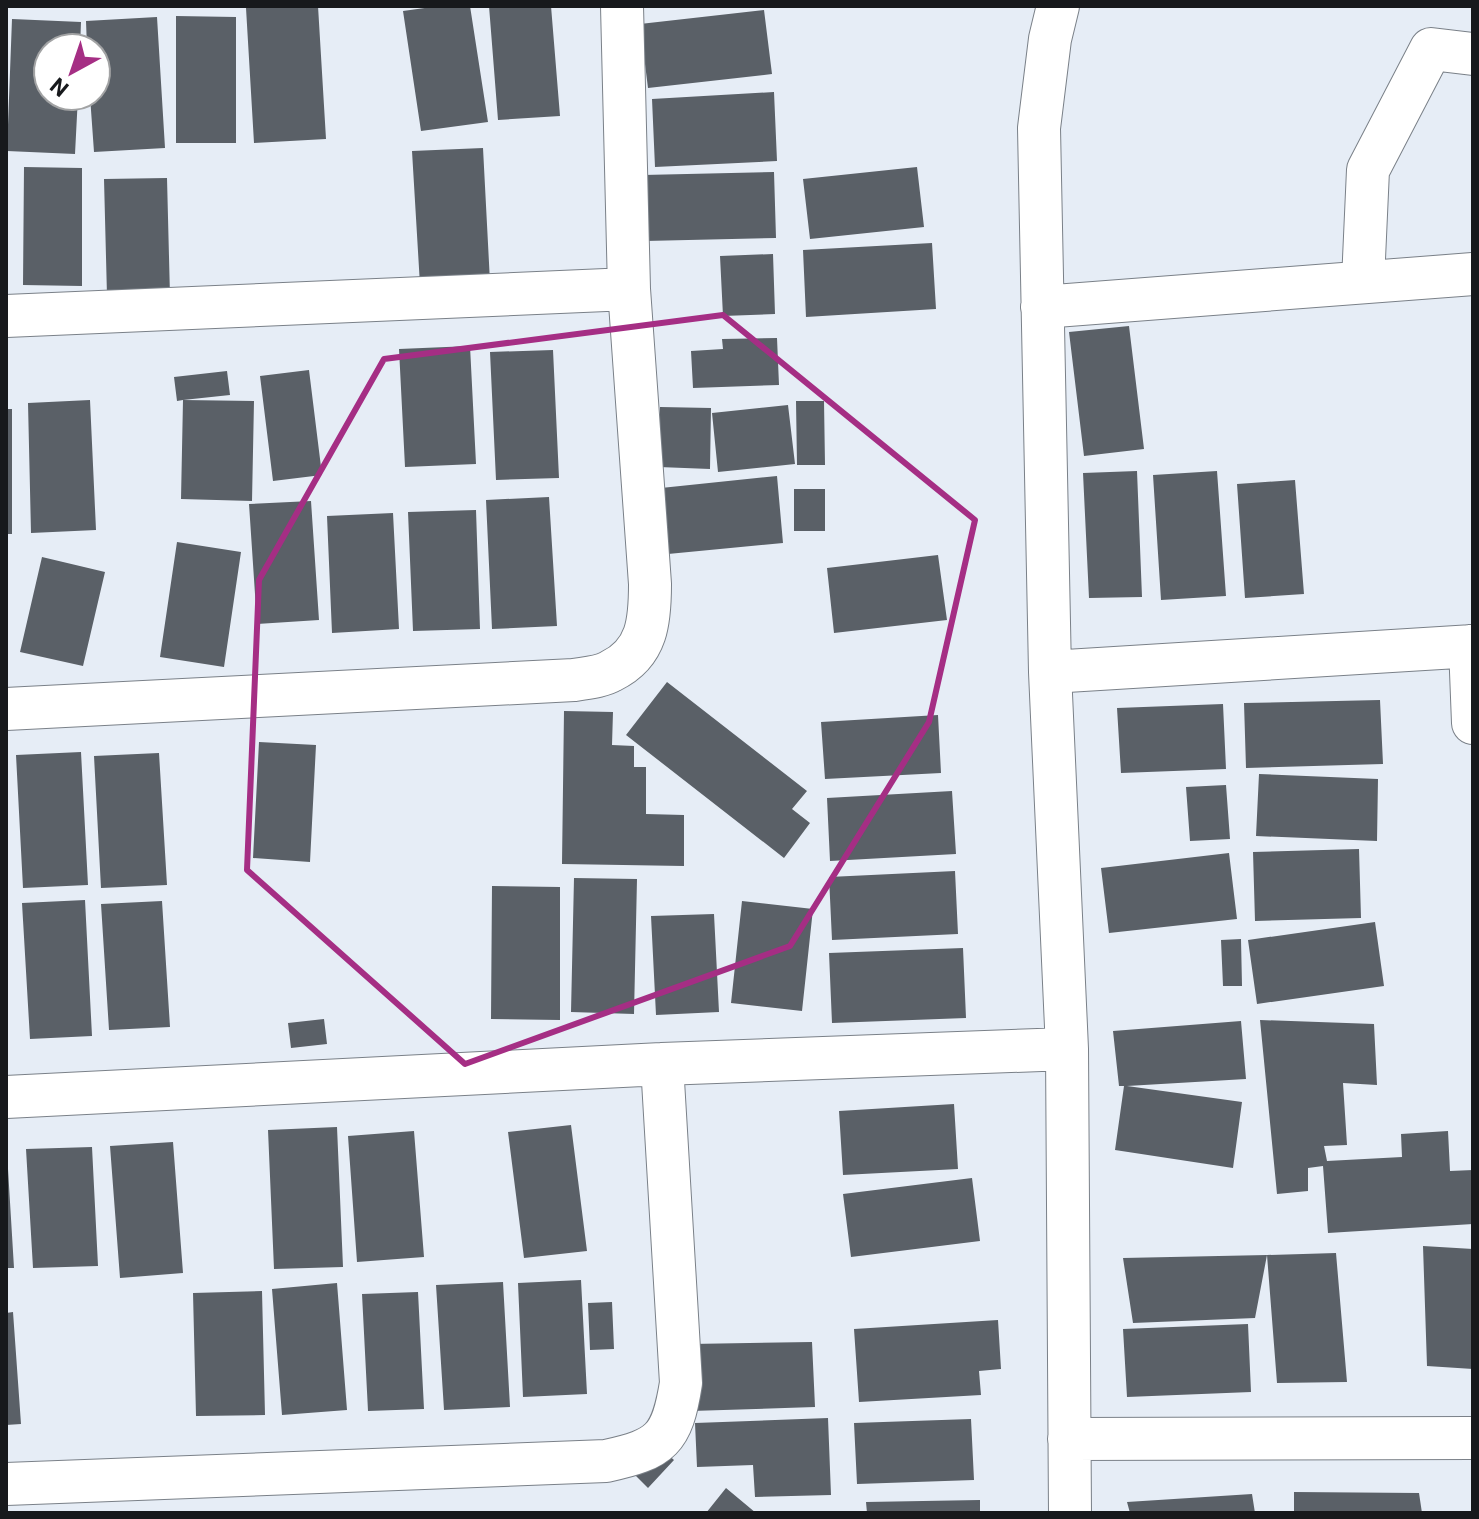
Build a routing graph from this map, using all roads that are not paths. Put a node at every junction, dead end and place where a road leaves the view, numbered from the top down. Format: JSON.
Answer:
{"nodes":[{"id":1,"x":622,"y":6,"type":"edge"},
{"id":2,"x":1058,"y":6,"type":"edge"},
{"id":3,"x":1473,"y":54,"type":"edge"},
{"id":4,"x":1473,"y":274,"type":"edge"},
{"id":5,"x":1363,"y":281,"type":"junction"},
{"id":6,"x":629,"y":289,"type":"junction"},
{"id":7,"x":1042,"y":307,"type":"junction"},
{"id":8,"x":6,"y":316,"type":"edge"},
{"id":9,"x":1472,"y":646,"type":"edge"},
{"id":10,"x":1050,"y":672,"type":"junction"},
{"id":11,"x":6,"y":709,"type":"edge"},
{"id":12,"x":1473,"y":723,"type":"edge"},
{"id":13,"x":1067,"y":1049,"type":"junction"},
{"id":14,"x":662,"y":1064,"type":"junction"},
{"id":15,"x":6,"y":1097,"type":"edge"},
{"id":16,"x":1473,"y":1438,"type":"edge"},
{"id":17,"x":1069,"y":1439,"type":"junction"},
{"id":18,"x":6,"y":1484,"type":"edge"},
{"id":19,"x":1070,"y":1513,"type":"edge"}],
"edges":[{"from":1,"to":6,"type":"street"},
{"from":2,"to":7,"type":"street"},
{"from":3,"to":5,"type":"street"},
{"from":4,"to":5,"type":"street"},
{"from":5,"to":7,"type":"street"},
{"from":6,"to":8,"type":"street"},
{"from":6,"to":11,"type":"street"},
{"from":7,"to":10,"type":"street"},
{"from":9,"to":10,"type":"street"},
{"from":9,"to":12,"type":"street"},
{"from":10,"to":13,"type":"street"},
{"from":13,"to":14,"type":"street"},
{"from":13,"to":17,"type":"street"},
{"from":14,"to":15,"type":"street"},
{"from":14,"to":18,"type":"street"},
{"from":16,"to":17,"type":"street"},
{"from":17,"to":19,"type":"street"}]}
